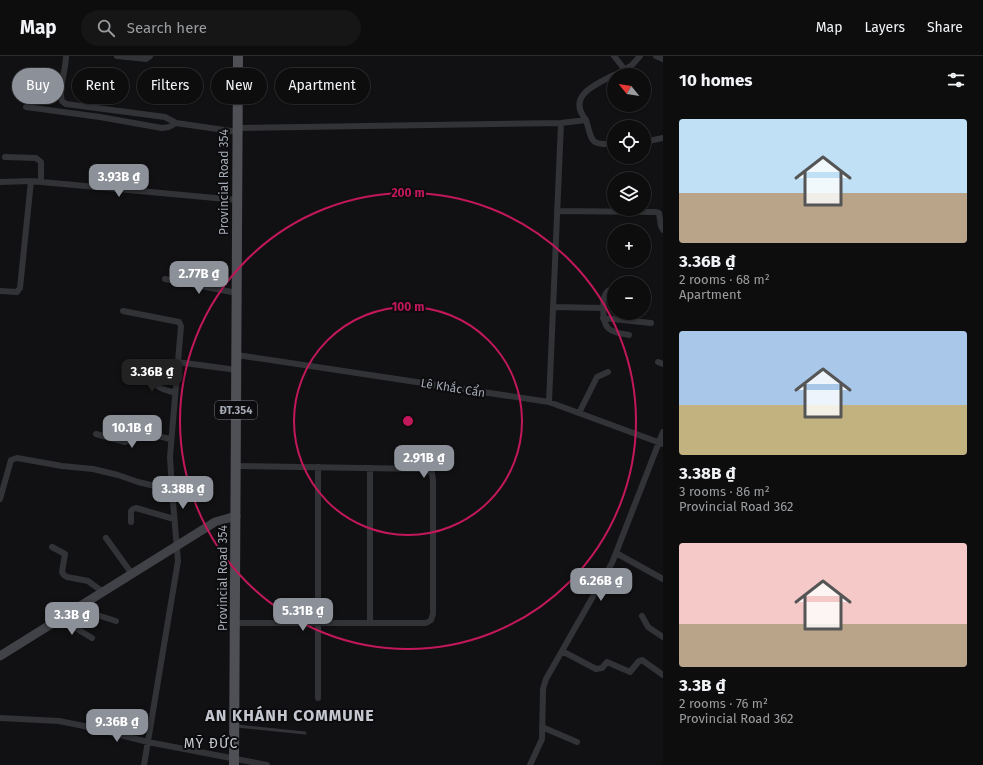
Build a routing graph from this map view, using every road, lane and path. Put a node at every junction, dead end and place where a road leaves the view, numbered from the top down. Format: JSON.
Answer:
{"nodes":[{"id":1,"x":66,"y":56,"type":"edge"},
{"id":2,"x":117,"y":56,"type":"edge"},
{"id":3,"x":150,"y":56,"type":"edge"},
{"id":4,"x":238,"y":56,"type":"edge"},
{"id":5,"x":614,"y":56,"type":"edge"},
{"id":6,"x":640,"y":56,"type":"edge"},
{"id":7,"x":656,"y":56,"type":"edge"},
{"id":8,"x":663,"y":59,"type":"edge"},
{"id":9,"x":623,"y":68,"type":"edge"},
{"id":10,"x":628,"y":68,"type":"edge"},
{"id":11,"x":607,"y":78,"type":"edge"},
{"id":12,"x":26,"y":107,"type":"dead end"},
{"id":13,"x":586,"y":120,"type":"junction"},
{"id":14,"x":176,"y":123,"type":"junction"},
{"id":15,"x":561,"y":123,"type":"junction"},
{"id":16,"x":238,"y":130,"type":"junction"},
{"id":17,"x":663,"y":138,"type":"edge"},
{"id":18,"x":651,"y":141,"type":"edge"},
{"id":19,"x":607,"y":144,"type":"edge"},
{"id":20,"x":5,"y":157,"type":"dead end"},
{"id":21,"x":31,"y":181,"type":"junction"},
{"id":22,"x":0,"y":182,"type":"edge"},
{"id":23,"x":41,"y":182,"type":"junction"},
{"id":24,"x":237,"y":200,"type":"junction"},
{"id":25,"x":557,"y":211,"type":"junction"},
{"id":26,"x":663,"y":230,"type":"edge"},
{"id":27,"x":165,"y":279,"type":"dead end"},
{"id":28,"x":0,"y":291,"type":"edge"},
{"id":29,"x":607,"y":292,"type":"edge"},
{"id":30,"x":237,"y":293,"type":"junction"},
{"id":31,"x":554,"y":307,"type":"junction"},
{"id":32,"x":604,"y":308,"type":"junction"},
{"id":33,"x":123,"y":311,"type":"dead end"},
{"id":34,"x":603,"y":318,"type":"junction"},
{"id":35,"x":651,"y":323,"type":"dead end"},
{"id":36,"x":629,"y":336,"type":"dead end"},
{"id":37,"x":237,"y":355,"type":"junction"},
{"id":38,"x":178,"y":362,"type":"junction"},
{"id":39,"x":236,"y":370,"type":"junction"},
{"id":40,"x":608,"y":372,"type":"dead end"},
{"id":41,"x":134,"y":374,"type":"dead end"},
{"id":42,"x":175,"y":393,"type":"junction"},
{"id":43,"x":549,"y":402,"type":"junction"},
{"id":44,"x":579,"y":413,"type":"junction"},
{"id":45,"x":663,"y":432,"type":"edge"},
{"id":46,"x":96,"y":434,"type":"dead end"},
{"id":47,"x":171,"y":439,"type":"junction"},
{"id":48,"x":661,"y":444,"type":"edge"},
{"id":49,"x":236,"y":466,"type":"junction"},
{"id":50,"x":318,"y":467,"type":"junction"},
{"id":51,"x":370,"y":468,"type":"junction"},
{"id":52,"x":2,"y":483,"type":"edge"},
{"id":53,"x":172,"y":490,"type":"junction"},
{"id":54,"x":0,"y":499,"type":"edge"},
{"id":55,"x":236,"y":516,"type":"junction"},
{"id":56,"x":174,"y":519,"type":"junction"},
{"id":57,"x":131,"y":522,"type":"dead end"},
{"id":58,"x":106,"y":538,"type":"dead end"},
{"id":59,"x":177,"y":546,"type":"junction"},
{"id":60,"x":52,"y":547,"type":"dead end"},
{"id":61,"x":616,"y":553,"type":"junction"},
{"id":62,"x":132,"y":574,"type":"junction"},
{"id":63,"x":663,"y":579,"type":"edge"},
{"id":64,"x":103,"y":592,"type":"junction"},
{"id":65,"x":78,"y":609,"type":"junction"},
{"id":66,"x":642,"y":616,"type":"dead end"},
{"id":67,"x":61,"y":619,"type":"junction"},
{"id":68,"x":116,"y":621,"type":"dead end"},
{"id":69,"x":236,"y":623,"type":"junction"},
{"id":70,"x":318,"y":623,"type":"junction"},
{"id":71,"x":370,"y":623,"type":"junction"},
{"id":72,"x":663,"y":637,"type":"edge"},
{"id":73,"x":92,"y":638,"type":"dead end"},
{"id":74,"x":562,"y":651,"type":"junction"},
{"id":75,"x":0,"y":656,"type":"edge"},
{"id":76,"x":663,"y":675,"type":"edge"},
{"id":77,"x":318,"y":698,"type":"dead end"},
{"id":78,"x":0,"y":718,"type":"edge"},
{"id":79,"x":235,"y":726,"type":"junction"},
{"id":80,"x":542,"y":727,"type":"junction"},
{"id":81,"x":305,"y":733,"type":"dead end"},
{"id":82,"x":148,"y":742,"type":"junction"},
{"id":83,"x":577,"y":742,"type":"dead end"},
{"id":84,"x":234,"y":762,"type":"edge"},
{"id":85,"x":144,"y":765,"type":"edge"},
{"id":86,"x":266,"y":765,"type":"edge"},
{"id":87,"x":530,"y":765,"type":"edge"}],
"edges":[{"from":1,"to":14,"type":"street"},
{"from":2,"to":3,"type":"street"},
{"from":4,"to":16,"type":"main road","name":"Provincial Road 354","number":"ĐT.354"},
{"from":5,"to":9,"type":"street"},
{"from":6,"to":10,"type":"street"},
{"from":7,"to":8,"type":"street"},
{"from":11,"to":13,"type":"street"},
{"from":12,"to":14,"type":"street"},
{"from":13,"to":15,"type":"street"},
{"from":13,"to":19,"type":"street"},
{"from":14,"to":16,"type":"street"},
{"from":15,"to":16,"type":"street"},
{"from":15,"to":25,"type":"street"},
{"from":16,"to":24,"type":"main road","name":"Provincial Road 354","number":"ĐT.354"},
{"from":17,"to":18,"type":"street"},
{"from":20,"to":23,"type":"street"},
{"from":21,"to":22,"type":"street"},
{"from":21,"to":23,"type":"street"},
{"from":21,"to":28,"type":"street"},
{"from":23,"to":24,"type":"street"},
{"from":24,"to":30,"type":"main road","name":"Provincial Road 354","number":"ĐT.354"},
{"from":25,"to":26,"type":"street"},
{"from":25,"to":31,"type":"street"},
{"from":27,"to":30,"type":"street"},
{"from":29,"to":32,"type":"street"},
{"from":30,"to":37,"type":"main road","name":"Provincial Road 354","number":"ĐT.354"},
{"from":31,"to":32,"type":"street"},
{"from":31,"to":43,"type":"street"},
{"from":32,"to":34,"type":"street"},
{"from":33,"to":38,"type":"street"},
{"from":34,"to":35,"type":"street"},
{"from":34,"to":36,"type":"street"},
{"from":37,"to":39,"type":"main road","name":"Provincial Road 354","number":"ĐT.354"},
{"from":37,"to":43,"type":"street","name":"Lê Khắc Cẩn"},
{"from":38,"to":39,"type":"street"},
{"from":38,"to":42,"type":"street"},
{"from":39,"to":49,"type":"main road","name":"Provincial Road 354","number":"ĐT.354"},
{"from":40,"to":44,"type":"street"},
{"from":41,"to":42,"type":"street"},
{"from":42,"to":47,"type":"street"},
{"from":43,"to":44,"type":"street","name":"Lê Khắc Cẩn"},
{"from":44,"to":48,"type":"street","name":"Lê Khắc Cẩn"},
{"from":45,"to":48,"type":"street"},
{"from":46,"to":47,"type":"street"},
{"from":47,"to":53,"type":"street"},
{"from":48,"to":61,"type":"street"},
{"from":49,"to":50,"type":"street"},
{"from":49,"to":55,"type":"main road","name":"Provincial Road 354","number":"ĐT.354"},
{"from":50,"to":51,"type":"street"},
{"from":50,"to":70,"type":"street"},
{"from":51,"to":71,"type":"street"},
{"from":51,"to":71,"type":"street"},
{"from":52,"to":53,"type":"street"},
{"from":52,"to":54,"type":"street"},
{"from":53,"to":56,"type":"street"},
{"from":55,"to":59,"type":"main road"},
{"from":55,"to":69,"type":"main road","name":"Provincial Road 354","number":"ĐT.354"},
{"from":56,"to":57,"type":"street"},
{"from":56,"to":59,"type":"street"},
{"from":58,"to":62,"type":"street"},
{"from":59,"to":62,"type":"main road"},
{"from":59,"to":82,"type":"street"},
{"from":60,"to":64,"type":"street"},
{"from":61,"to":63,"type":"street"},
{"from":61,"to":74,"type":"street"},
{"from":62,"to":64,"type":"main road"},
{"from":64,"to":65,"type":"main road"},
{"from":65,"to":67,"type":"main road"},
{"from":65,"to":68,"type":"street"},
{"from":66,"to":72,"type":"street"},
{"from":67,"to":73,"type":"street"},
{"from":67,"to":75,"type":"main road"},
{"from":69,"to":70,"type":"street"},
{"from":69,"to":79,"type":"main road","name":"Provincial Road 354","number":"ĐT.354"},
{"from":70,"to":71,"type":"street"},
{"from":70,"to":77,"type":"street"},
{"from":74,"to":76,"type":"street"},
{"from":74,"to":80,"type":"street"},
{"from":78,"to":82,"type":"street"},
{"from":79,"to":81,"type":"lane"},
{"from":79,"to":84,"type":"main road","name":"Provincial Road 354","number":"ĐT.354"},
{"from":80,"to":83,"type":"street"},
{"from":80,"to":87,"type":"street"},
{"from":82,"to":84,"type":"street"},
{"from":82,"to":85,"type":"street"},
{"from":84,"to":86,"type":"street"}]}
